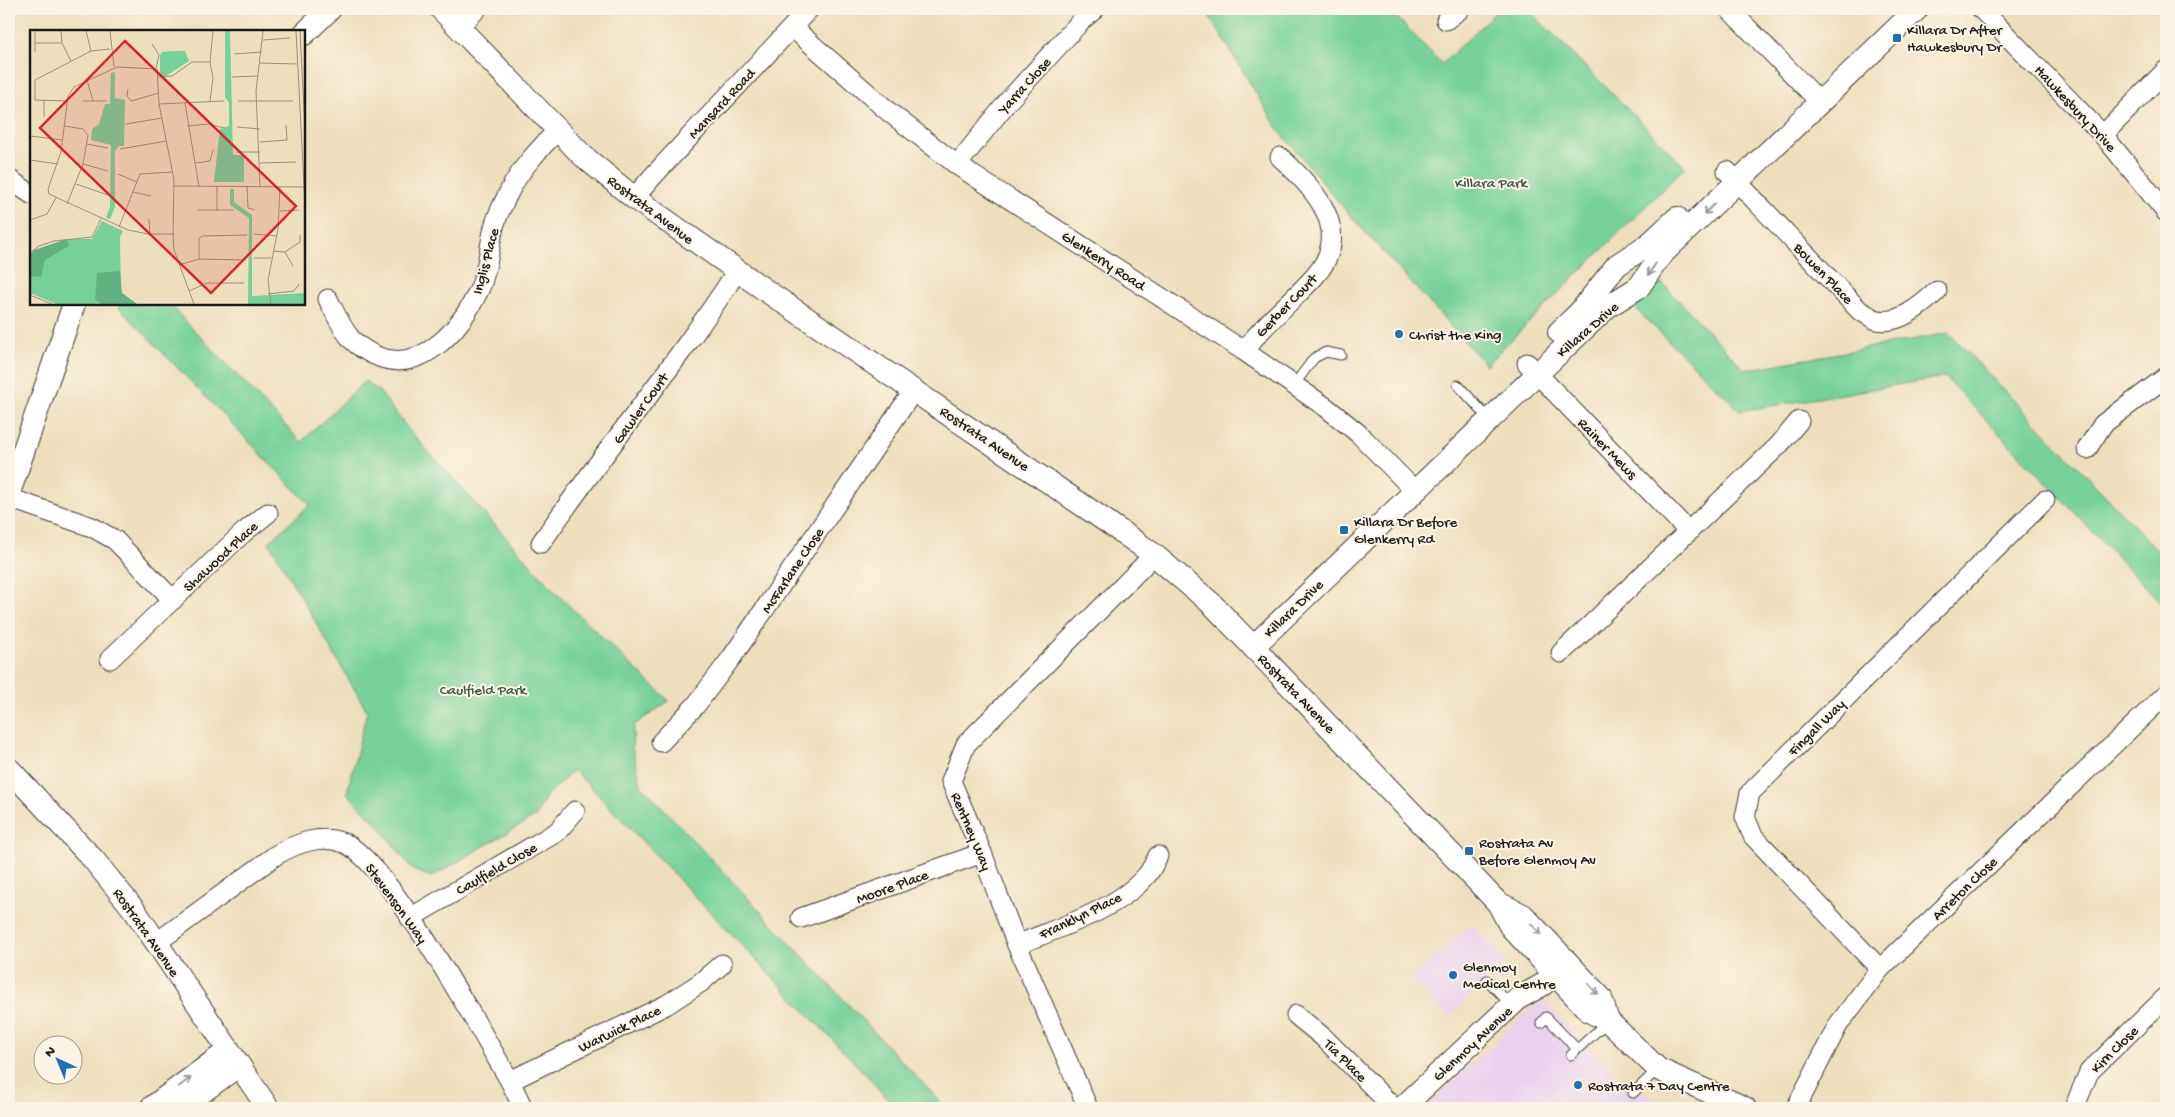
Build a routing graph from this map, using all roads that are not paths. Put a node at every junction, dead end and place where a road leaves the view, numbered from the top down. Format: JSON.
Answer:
{"nodes":[{"id":1,"x":330,"y":9,"type":"edge"},
{"id":2,"x":441,"y":9,"type":"edge"},
{"id":3,"x":477,"y":9,"type":"edge"},
{"id":4,"x":809,"y":9,"type":"edge"},
{"id":5,"x":1095,"y":9,"type":"edge"},
{"id":6,"x":1729,"y":9,"type":"edge"},
{"id":7,"x":1895,"y":9,"type":"edge"},
{"id":8,"x":1916,"y":9,"type":"edge"},
{"id":9,"x":1981,"y":9,"type":"edge"},
{"id":10,"x":458,"y":27,"type":"junction"},
{"id":11,"x":793,"y":28,"type":"junction"},
{"id":12,"x":305,"y":33,"type":"edge"},
{"id":13,"x":2166,"y":70,"type":"edge"},
{"id":14,"x":1815,"y":97,"type":"junction"},
{"id":15,"x":558,"y":130,"type":"junction"},
{"id":16,"x":2104,"y":135,"type":"junction"},
{"id":17,"x":1280,"y":157,"type":"dead end"},
{"id":18,"x":957,"y":164,"type":"junction"},
{"id":19,"x":1732,"y":176,"type":"junction"},
{"id":20,"x":9,"y":179,"type":"edge"},
{"id":21,"x":30,"y":193,"type":"edge"},
{"id":22,"x":634,"y":198,"type":"junction"},
{"id":23,"x":2166,"y":212,"type":"edge"},
{"id":24,"x":737,"y":271,"type":"junction"},
{"id":25,"x":1937,"y":291,"type":"dead end"},
{"id":26,"x":328,"y":299,"type":"dead end"},
{"id":27,"x":74,"y":305,"type":"edge"},
{"id":28,"x":1244,"y":351,"type":"junction"},
{"id":29,"x":1341,"y":355,"type":"dead end"},
{"id":30,"x":1532,"y":368,"type":"junction"},
{"id":31,"x":2166,"y":377,"type":"edge"},
{"id":32,"x":1294,"y":385,"type":"junction"},
{"id":33,"x":1458,"y":386,"type":"dead end"},
{"id":34,"x":914,"y":390,"type":"junction"},
{"id":35,"x":1485,"y":415,"type":"junction"},
{"id":36,"x":1799,"y":420,"type":"dead end"},
{"id":37,"x":2087,"y":449,"type":"dead end"},
{"id":38,"x":1410,"y":486,"type":"junction"},
{"id":39,"x":9,"y":493,"type":"edge"},
{"id":40,"x":9,"y":498,"type":"edge"},
{"id":41,"x":2045,"y":500,"type":"dead end"},
{"id":42,"x":268,"y":513,"type":"dead end"},
{"id":43,"x":1689,"y":532,"type":"junction"},
{"id":44,"x":541,"y":543,"type":"dead end"},
{"id":45,"x":1152,"y":554,"type":"junction"},
{"id":46,"x":173,"y":600,"type":"junction"},
{"id":47,"x":1248,"y":641,"type":"junction"},
{"id":48,"x":1561,"y":654,"type":"dead end"},
{"id":49,"x":110,"y":659,"type":"dead end"},
{"id":50,"x":2166,"y":694,"type":"edge"},
{"id":51,"x":661,"y":742,"type":"dead end"},
{"id":52,"x":9,"y":770,"type":"edge"},
{"id":53,"x":575,"y":811,"type":"dead end"},
{"id":54,"x":982,"y":853,"type":"junction"},
{"id":55,"x":1158,"y":856,"type":"dead end"},
{"id":56,"x":410,"y":918,"type":"junction"},
{"id":57,"x":801,"y":918,"type":"dead end"},
{"id":58,"x":156,"y":942,"type":"junction"},
{"id":59,"x":1017,"y":945,"type":"junction"},
{"id":60,"x":722,"y":964,"type":"dead end"},
{"id":61,"x":1556,"y":964,"type":"junction"},
{"id":62,"x":1880,"y":969,"type":"junction"},
{"id":63,"x":1487,"y":980,"type":"dead end"},
{"id":64,"x":2166,"y":997,"type":"edge"},
{"id":65,"x":1516,"y":1002,"type":"junction"},
{"id":66,"x":1296,"y":1015,"type":"dead end"},
{"id":67,"x":1608,"y":1021,"type":"junction"},
{"id":68,"x":1541,"y":1023,"type":"dead end"},
{"id":69,"x":234,"y":1058,"type":"junction"},
{"id":70,"x":1658,"y":1069,"type":"junction"},
{"id":71,"x":510,"y":1081,"type":"junction"},
{"id":72,"x":1633,"y":1093,"type":"dead end"},
{"id":73,"x":150,"y":1108,"type":"edge"},
{"id":74,"x":180,"y":1108,"type":"edge"},
{"id":75,"x":268,"y":1108,"type":"edge"},
{"id":76,"x":523,"y":1108,"type":"edge"},
{"id":77,"x":1088,"y":1108,"type":"edge"},
{"id":78,"x":1394,"y":1108,"type":"edge"},
{"id":79,"x":1402,"y":1108,"type":"edge"},
{"id":80,"x":1745,"y":1108,"type":"edge"},
{"id":81,"x":1796,"y":1108,"type":"edge"},
{"id":82,"x":2074,"y":1108,"type":"edge"}],
"edges":[{"from":1,"to":12,"type":"street"},
{"from":2,"to":10,"type":"street","name":"Rostrata Avenue"},
{"from":3,"to":10,"type":"street"},
{"from":4,"to":11,"type":"street","name":"Mansard Road"},
{"from":5,"to":18,"type":"street","name":"Yarra Close"},
{"from":6,"to":14,"type":"street"},
{"from":7,"to":14,"type":"street","name":"Killara Drive"},
{"from":8,"to":14,"type":"street","name":"Killara Drive"},
{"from":9,"to":16,"type":"street","name":"Hawkesbury Drive"},
{"from":10,"to":15,"type":"street","name":"Rostrata Avenue"},
{"from":11,"to":18,"type":"street","name":"Glenkerry Road"},
{"from":11,"to":22,"type":"street","name":"Mansard Road"},
{"from":13,"to":16,"type":"street"},
{"from":14,"to":19,"type":"street","name":"Killara Drive"},
{"from":15,"to":22,"type":"street","name":"Rostrata Avenue"},
{"from":15,"to":26,"type":"street","name":"Inglis Place"},
{"from":16,"to":23,"type":"street","name":"Hawkesbury Drive"},
{"from":17,"to":28,"type":"street","name":"Gerber Court"},
{"from":18,"to":28,"type":"street","name":"Glenkerry Road"},
{"from":19,"to":25,"type":"street","name":"Bowen Place"},
{"from":19,"to":30,"type":"street","name":"Killara Drive"},
{"from":19,"to":30,"type":"street","name":"Killara Drive","one_way":true},
{"from":20,"to":21,"type":"street"},
{"from":22,"to":24,"type":"street","name":"Rostrata Avenue"},
{"from":24,"to":34,"type":"street","name":"Rostrata Avenue"},
{"from":24,"to":44,"type":"street","name":"Gawler Court"},
{"from":27,"to":39,"type":"street"},
{"from":28,"to":32,"type":"street","name":"Glenkerry Road"},
{"from":29,"to":32,"type":"lane"},
{"from":30,"to":35,"type":"street","name":"Killara Drive"},
{"from":30,"to":43,"type":"street","name":"Rainer Mews"},
{"from":31,"to":37,"type":"street"},
{"from":32,"to":38,"type":"street","name":"Glenkerry Road"},
{"from":33,"to":35,"type":"lane"},
{"from":34,"to":45,"type":"street","name":"Rostrata Avenue"},
{"from":34,"to":51,"type":"street","name":"McFarlane Close"},
{"from":35,"to":38,"type":"street","name":"Killara Drive"},
{"from":36,"to":43,"type":"street"},
{"from":38,"to":47,"type":"street","name":"Killara Drive"},
{"from":40,"to":46,"type":"street","name":"Shawood Place"},
{"from":41,"to":62,"type":"street","name":"Fingall Way"},
{"from":42,"to":46,"type":"street","name":"Shawood Place"},
{"from":43,"to":48,"type":"street"},
{"from":45,"to":47,"type":"street","name":"Rostrata Avenue"},
{"from":45,"to":54,"type":"street","name":"Rentney Way"},
{"from":46,"to":49,"type":"street","name":"Shawood Place"},
{"from":47,"to":61,"type":"street","name":"Rostrata Avenue"},
{"from":50,"to":62,"type":"street","name":"Arreton Close"},
{"from":52,"to":58,"type":"street","name":"Rostrata Avenue"},
{"from":53,"to":56,"type":"street","name":"Caulfield Close"},
{"from":54,"to":57,"type":"street","name":"Moore Place"},
{"from":54,"to":59,"type":"street","name":"Rentney Way"},
{"from":55,"to":59,"type":"street","name":"Franklyn Place"},
{"from":56,"to":58,"type":"street","name":"Stevenson Way"},
{"from":56,"to":71,"type":"street","name":"Stevenson Way"},
{"from":58,"to":69,"type":"street","name":"Rostrata Avenue"},
{"from":59,"to":77,"type":"street","name":"Rentney Way"},
{"from":60,"to":71,"type":"street","name":"Warwick Place"},
{"from":61,"to":65,"type":"street","name":"Glenmoy Avenue"},
{"from":61,"to":67,"type":"street","name":"Rostrata Avenue"},
{"from":62,"to":81,"type":"street","name":"Arreton Close"},
{"from":63,"to":65,"type":"lane"},
{"from":64,"to":82,"type":"street","name":"Kirn Close"},
{"from":65,"to":79,"type":"street","name":"Glenmoy Avenue"},
{"from":66,"to":78,"type":"street","name":"Tia Place"},
{"from":67,"to":68,"type":"lane"},
{"from":67,"to":70,"type":"street","name":"Rostrata Avenue"},
{"from":73,"to":69,"type":"street","one_way":true},
{"from":69,"to":74,"type":"street"},
{"from":69,"to":75,"type":"street","name":"Rostrata Avenue"},
{"from":70,"to":72,"type":"lane"},
{"from":70,"to":80,"type":"street","name":"Rostrata Avenue"},
{"from":71,"to":76,"type":"street","name":"Stevenson Way"}]}
